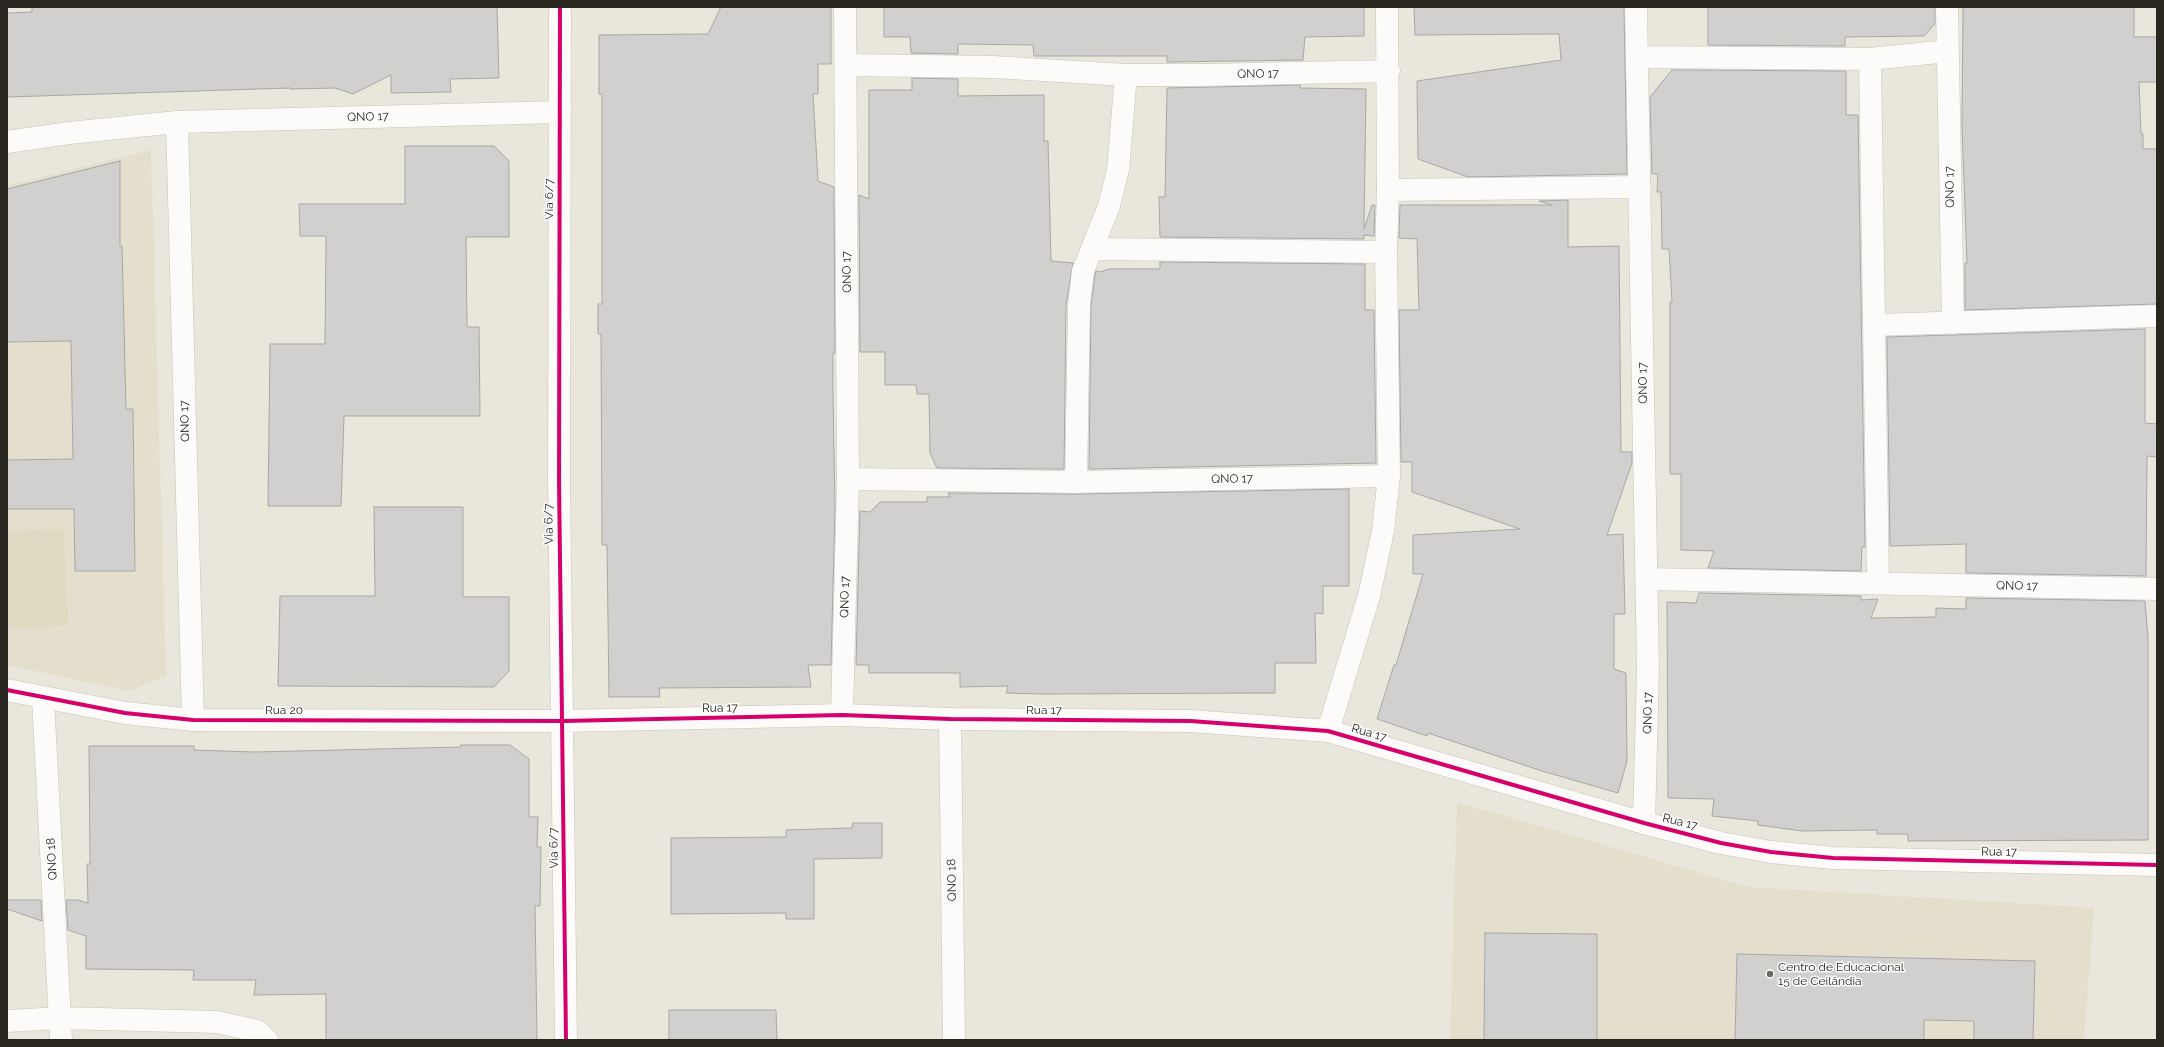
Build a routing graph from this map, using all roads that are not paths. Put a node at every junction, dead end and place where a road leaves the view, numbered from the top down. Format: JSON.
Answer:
{"nodes":[{"id":1,"x":560,"y":7,"type":"edge"},
{"id":2,"x":845,"y":7,"type":"edge"},
{"id":3,"x":1387,"y":7,"type":"edge"},
{"id":4,"x":1636,"y":7,"type":"edge"},
{"id":5,"x":1947,"y":7,"type":"edge"},
{"id":6,"x":1948,"y":50,"type":"junction"},
{"id":7,"x":1637,"y":57,"type":"junction"},
{"id":8,"x":1870,"y":59,"type":"junction"},
{"id":9,"x":846,"y":65,"type":"junction"},
{"id":10,"x":1389,"y":71,"type":"junction"},
{"id":11,"x":1126,"y":74,"type":"junction"},
{"id":12,"x":560,"y":112,"type":"junction"},
{"id":13,"x":177,"y":122,"type":"junction"},
{"id":14,"x":7,"y":142,"type":"edge"},
{"id":15,"x":1640,"y":187,"type":"junction"},
{"id":16,"x":1388,"y":190,"type":"junction"},
{"id":17,"x":1092,"y":249,"type":"junction"},
{"id":18,"x":1386,"y":252,"type":"junction"},
{"id":19,"x":2157,"y":316,"type":"edge"},
{"id":20,"x":1953,"y":323,"type":"junction"},
{"id":21,"x":1875,"y":325,"type":"junction"},
{"id":22,"x":1389,"y":476,"type":"junction"},
{"id":23,"x":848,"y":479,"type":"junction"},
{"id":24,"x":1076,"y":482,"type":"junction"},
{"id":25,"x":1646,"y":579,"type":"junction"},
{"id":26,"x":1878,"y":583,"type":"junction"},
{"id":27,"x":2157,"y":589,"type":"edge"},
{"id":28,"x":7,"y":690,"type":"edge"},
{"id":29,"x":43,"y":699,"type":"junction"},
{"id":30,"x":842,"y":715,"type":"junction"},
{"id":31,"x":950,"y":719,"type":"junction"},
{"id":32,"x":193,"y":720,"type":"junction"},
{"id":33,"x":563,"y":721,"type":"junction"},
{"id":34,"x":1328,"y":731,"type":"junction"},
{"id":35,"x":1644,"y":823,"type":"junction"},
{"id":36,"x":2157,"y":865,"type":"edge"},
{"id":37,"x":60,"y":1018,"type":"junction"},
{"id":38,"x":7,"y":1021,"type":"edge"},
{"id":39,"x":61,"y":1040,"type":"edge"},
{"id":40,"x":267,"y":1040,"type":"edge"},
{"id":41,"x":566,"y":1040,"type":"edge"},
{"id":42,"x":954,"y":1040,"type":"edge"}],
"edges":[{"from":1,"to":12,"type":"street","name":"Via 6/7"},
{"from":2,"to":9,"type":"street","name":"QNO 17"},
{"from":3,"to":10,"type":"street"},
{"from":4,"to":7,"type":"street","name":"QNO 17"},
{"from":5,"to":6,"type":"street","name":"QNO 17"},
{"from":6,"to":8,"type":"street"},
{"from":6,"to":20,"type":"street","name":"QNO 17"},
{"from":7,"to":8,"type":"street"},
{"from":7,"to":15,"type":"street","name":"QNO 17"},
{"from":8,"to":21,"type":"street"},
{"from":9,"to":11,"type":"street","name":"QNO 17"},
{"from":9,"to":23,"type":"street","name":"QNO 17"},
{"from":10,"to":11,"type":"street","name":"QNO 17"},
{"from":10,"to":16,"type":"street"},
{"from":11,"to":17,"type":"street"},
{"from":12,"to":13,"type":"street","name":"QNO 17"},
{"from":12,"to":33,"type":"street","name":"Via 6/7"},
{"from":13,"to":14,"type":"street","name":"QNO 17"},
{"from":13,"to":32,"type":"street","name":"QNO 17"},
{"from":15,"to":16,"type":"street"},
{"from":15,"to":25,"type":"street","name":"QNO 17"},
{"from":16,"to":18,"type":"street"},
{"from":17,"to":18,"type":"street"},
{"from":17,"to":24,"type":"street"},
{"from":18,"to":22,"type":"street"},
{"from":19,"to":20,"type":"street"},
{"from":20,"to":21,"type":"street"},
{"from":21,"to":26,"type":"street"},
{"from":22,"to":24,"type":"street","name":"QNO 17"},
{"from":22,"to":34,"type":"street"},
{"from":23,"to":24,"type":"street","name":"QNO 17"},
{"from":23,"to":30,"type":"street","name":"QNO 17"},
{"from":25,"to":26,"type":"street","name":"QNO 17"},
{"from":25,"to":35,"type":"street","name":"QNO 17"},
{"from":26,"to":27,"type":"street","name":"QNO 17"},
{"from":28,"to":29,"type":"street","name":"Rua 20"},
{"from":29,"to":32,"type":"street","name":"Rua 20"},
{"from":29,"to":37,"type":"street","name":"QNO 18"},
{"from":30,"to":31,"type":"street","name":"Rua 17"},
{"from":30,"to":33,"type":"street","name":"Rua 17"},
{"from":31,"to":34,"type":"street","name":"Rua 17"},
{"from":31,"to":42,"type":"street","name":"QNO 18"},
{"from":32,"to":33,"type":"street","name":"Rua 20"},
{"from":33,"to":41,"type":"street","name":"Via 6/7"},
{"from":34,"to":35,"type":"street","name":"Rua 17"},
{"from":35,"to":36,"type":"street","name":"Rua 17"},
{"from":37,"to":38,"type":"street"},
{"from":37,"to":39,"type":"street","name":"QNO 18"},
{"from":37,"to":40,"type":"street"}]}
